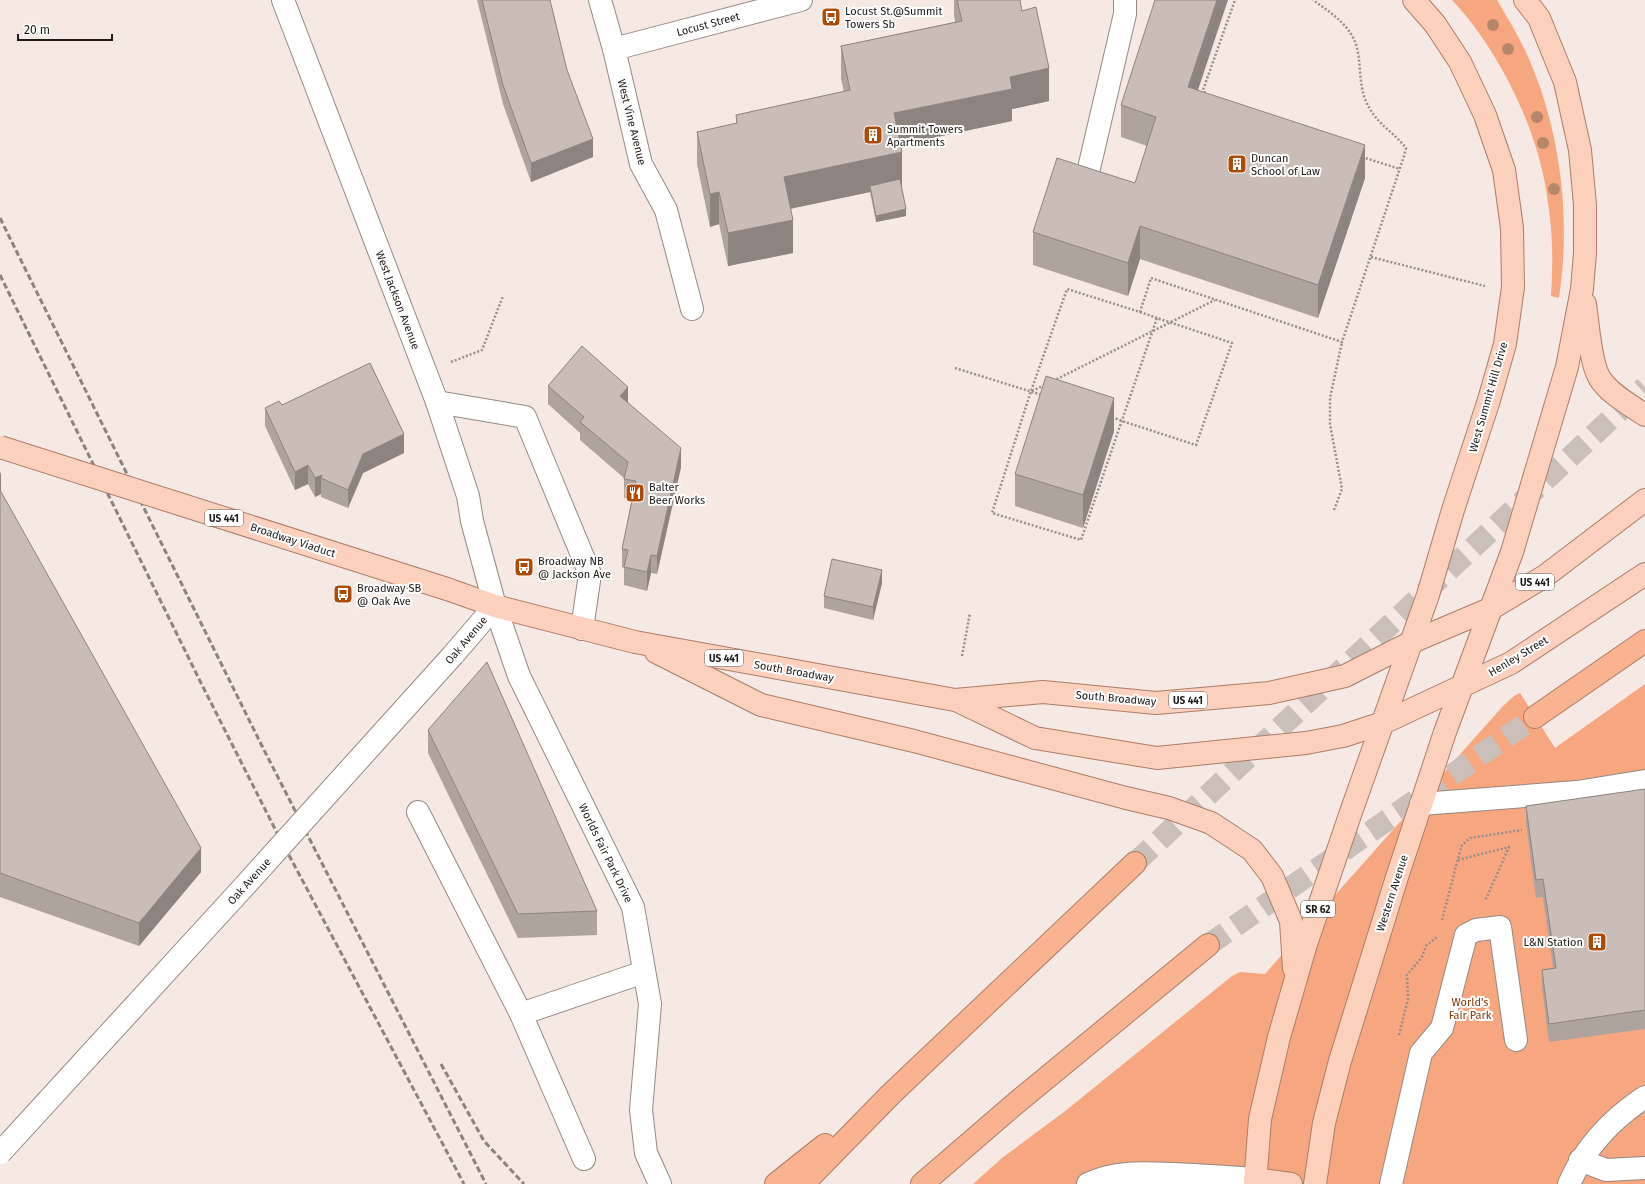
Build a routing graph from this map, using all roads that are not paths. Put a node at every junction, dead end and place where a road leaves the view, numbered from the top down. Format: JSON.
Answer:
{"nodes":[{"id":1,"x":283,"y":0,"type":"edge"},
{"id":2,"x":600,"y":0,"type":"edge"},
{"id":3,"x":801,"y":0,"type":"edge"},
{"id":4,"x":1125,"y":0,"type":"edge"},
{"id":5,"x":1414,"y":0,"type":"edge"},
{"id":6,"x":1525,"y":0,"type":"edge"},
{"id":7,"x":1536,"y":9,"type":"edge"},
{"id":8,"x":614,"y":49,"type":"junction"},
{"id":9,"x":1083,"y":194,"type":"edge"},
{"id":10,"x":1582,"y":289,"type":"junction"},
{"id":11,"x":692,"y":309,"type":"dead end"},
{"id":12,"x":436,"y":402,"type":"junction"},
{"id":13,"x":1645,"y":415,"type":"edge"},
{"id":14,"x":0,"y":447,"type":"edge"},
{"id":15,"x":1645,"y":500,"type":"edge"},
{"id":16,"x":1645,"y":574,"type":"edge"},
{"id":17,"x":495,"y":606,"type":"junction"},
{"id":18,"x":1492,"y":608,"type":"junction"},
{"id":19,"x":582,"y":629,"type":"junction"},
{"id":20,"x":1645,"y":641,"type":"edge"},
{"id":21,"x":635,"y":642,"type":"junction"},
{"id":22,"x":1412,"y":642,"type":"junction"},
{"id":23,"x":1463,"y":686,"type":"junction"},
{"id":24,"x":955,"y":700,"type":"junction"},
{"id":25,"x":1535,"y":717,"type":"tunnel mouth"},
{"id":26,"x":1383,"y":723,"type":"junction"},
{"id":27,"x":1645,"y":781,"type":"edge"},
{"id":28,"x":1421,"y":804,"type":"junction"},
{"id":29,"x":418,"y":812,"type":"dead end"},
{"id":30,"x":1135,"y":864,"type":"tunnel mouth"},
{"id":31,"x":1208,"y":945,"type":"tunnel mouth"},
{"id":32,"x":644,"y":972,"type":"junction"},
{"id":33,"x":521,"y":1014,"type":"junction"},
{"id":34,"x":1279,"y":1037,"type":"junction"},
{"id":35,"x":1516,"y":1040,"type":"dead end"},
{"id":36,"x":891,"y":1094,"type":"junction"},
{"id":37,"x":1645,"y":1096,"type":"edge"},
{"id":38,"x":1016,"y":1103,"type":"junction"},
{"id":39,"x":0,"y":1153,"type":"edge"},
{"id":40,"x":584,"y":1159,"type":"dead end"},
{"id":41,"x":1580,"y":1160,"type":"junction"},
{"id":42,"x":1645,"y":1168,"type":"edge"},
{"id":43,"x":1255,"y":1182,"type":"edge"},
{"id":44,"x":660,"y":1184,"type":"edge"},
{"id":45,"x":776,"y":1184,"type":"edge"},
{"id":46,"x":803,"y":1184,"type":"edge"},
{"id":47,"x":922,"y":1184,"type":"edge"},
{"id":48,"x":941,"y":1184,"type":"edge"},
{"id":49,"x":1088,"y":1184,"type":"edge"},
{"id":50,"x":1291,"y":1184,"type":"edge"},
{"id":51,"x":1315,"y":1184,"type":"edge"},
{"id":52,"x":1391,"y":1184,"type":"edge"},
{"id":53,"x":1569,"y":1184,"type":"edge"}],
"edges":[{"from":1,"to":12,"type":"street","name":"West Jackson Avenue"},
{"from":2,"to":8,"type":"street","name":"West Vine Avenue"},
{"from":3,"to":8,"type":"street","name":"Locust Street"},
{"from":4,"to":9,"type":"street"},
{"from":5,"to":22,"type":"main road","name":"West Summit Hill Drive"},
{"from":6,"to":7,"type":"main road"},
{"from":7,"to":10,"type":"main road"},
{"from":8,"to":11,"type":"street","name":"West Vine Avenue"},
{"from":10,"to":13,"type":"main road"},
{"from":10,"to":18,"type":"main road"},
{"from":12,"to":17,"type":"street","name":"West Jackson Avenue"},
{"from":12,"to":19,"type":"street"},
{"from":14,"to":17,"type":"main road","name":"Broadway Viaduct","number":"US 441","bridge":true},
{"from":15,"to":18,"type":"main road","number":"US 441"},
{"from":16,"to":23,"type":"main road","name":"Henley Street","number":"US 441"},
{"from":17,"to":19,"type":"main road","name":"South Broadway","number":"US 441"},
{"from":17,"to":32,"type":"street","name":"Worlds Fair Park Drive"},
{"from":17,"to":39,"type":"street","name":"Oak Avenue","bridge":true},
{"from":18,"to":22,"type":"main road","number":"US 441"},
{"from":18,"to":23,"type":"main road","name":"Western Avenue"},
{"from":19,"to":21,"type":"main road","name":"South Broadway","number":"US 441"},
{"from":20,"to":25,"type":"highway"},
{"from":21,"to":24,"type":"main road","name":"South Broadway","number":"US 441"},
{"from":21,"to":34,"type":"main road"},
{"from":22,"to":24,"type":"main road","name":"South Broadway","number":"US 441"},
{"from":22,"to":26,"type":"main road","number":"SR 62"},
{"from":23,"to":26,"type":"main road","name":"Henley Street","number":"US 441"},
{"from":23,"to":28,"type":"main road","name":"Western Avenue"},
{"from":24,"to":26,"type":"main road","name":"South Broadway","number":"US 441"},
{"from":26,"to":34,"type":"main road","number":"SR 62"},
{"from":27,"to":28,"type":"street"},
{"from":28,"to":51,"type":"main road","name":"Western Avenue"},
{"from":29,"to":33,"type":"street"},
{"from":30,"to":36,"type":"highway"},
{"from":31,"to":38,"type":"highway"},
{"from":32,"to":33,"type":"street"},
{"from":32,"to":44,"type":"street","name":"Worlds Fair Park Drive"},
{"from":33,"to":40,"type":"street"},
{"from":34,"to":43,"type":"main road","number":"SR 62"},
{"from":35,"to":52,"type":"street"},
{"from":36,"to":45,"type":"highway"},
{"from":36,"to":46,"type":"highway"},
{"from":37,"to":41,"type":"street"},
{"from":38,"to":47,"type":"highway"},
{"from":38,"to":48,"type":"highway"},
{"from":41,"to":42,"type":"street"},
{"from":41,"to":53,"type":"street"},
{"from":43,"to":49,"type":"street"},
{"from":43,"to":50,"type":"main road"}]}
